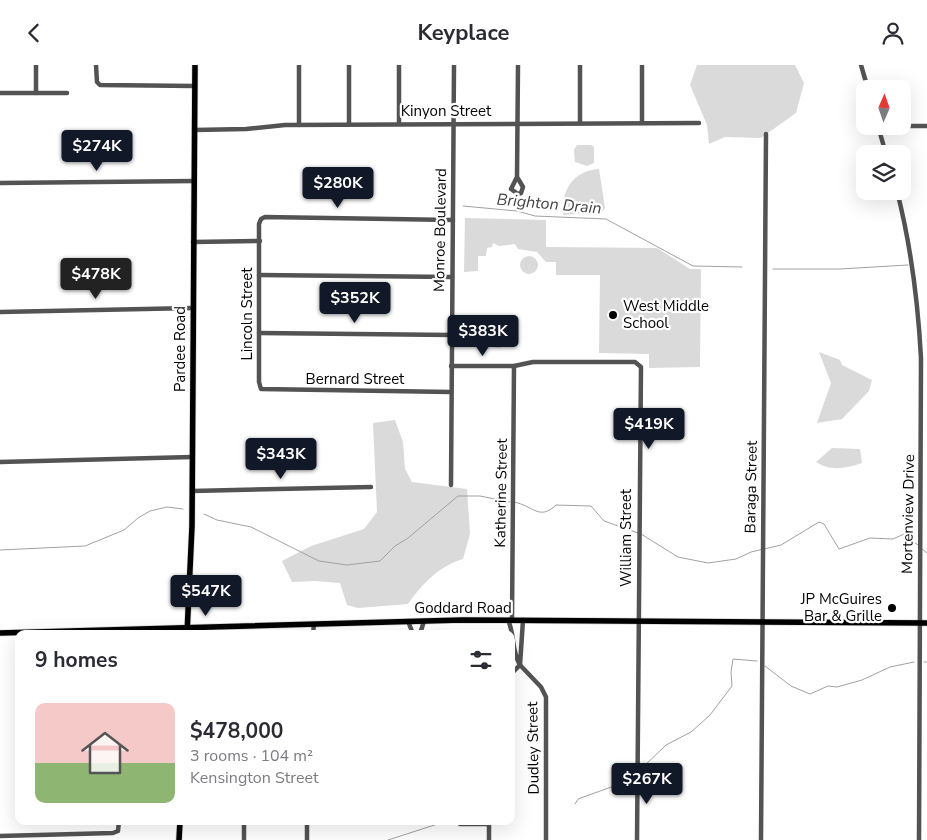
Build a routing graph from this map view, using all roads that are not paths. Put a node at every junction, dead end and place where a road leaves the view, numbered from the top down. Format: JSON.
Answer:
{"nodes":[{"id":1,"x":36,"y":65,"type":"edge"},
{"id":2,"x":96,"y":65,"type":"edge"},
{"id":3,"x":195,"y":65,"type":"edge"},
{"id":4,"x":299,"y":65,"type":"edge"},
{"id":5,"x":349,"y":65,"type":"edge"},
{"id":6,"x":399,"y":65,"type":"edge"},
{"id":7,"x":454,"y":65,"type":"edge"},
{"id":8,"x":518,"y":65,"type":"edge"},
{"id":9,"x":580,"y":65,"type":"edge"},
{"id":10,"x":642,"y":65,"type":"edge"},
{"id":11,"x":862,"y":65,"type":"edge"},
{"id":12,"x":866,"y":80,"type":"edge"},
{"id":13,"x":195,"y":86,"type":"junction"},
{"id":14,"x":0,"y":93,"type":"edge"},
{"id":15,"x":36,"y":93,"type":"junction"},
{"id":16,"x":67,"y":93,"type":"dead end"},
{"id":17,"x":454,"y":123,"type":"junction"},
{"id":18,"x":580,"y":123,"type":"junction"},
{"id":19,"x":642,"y":123,"type":"junction"},
{"id":20,"x":699,"y":123,"type":"dead end"},
{"id":21,"x":349,"y":124,"type":"junction"},
{"id":22,"x":399,"y":124,"type":"junction"},
{"id":23,"x":518,"y":124,"type":"junction"},
{"id":24,"x":299,"y":125,"type":"junction"},
{"id":25,"x":911,"y":126,"type":"edge"},
{"id":26,"x":927,"y":126,"type":"edge"},
{"id":27,"x":194,"y":130,"type":"junction"},
{"id":28,"x":766,"y":134,"type":"dead end"},
{"id":29,"x":517,"y":177,"type":"dead end"},
{"id":30,"x":194,"y":181,"type":"junction"},
{"id":31,"x":0,"y":183,"type":"edge"},
{"id":32,"x":898,"y":200,"type":"edge"},
{"id":33,"x":453,"y":220,"type":"junction"},
{"id":34,"x":193,"y":241,"type":"junction"},
{"id":35,"x":260,"y":241,"type":"junction"},
{"id":36,"x":259,"y":275,"type":"junction"},
{"id":37,"x":452,"y":277,"type":"junction"},
{"id":38,"x":193,"y":308,"type":"junction"},
{"id":39,"x":0,"y":312,"type":"edge"},
{"id":40,"x":259,"y":333,"type":"junction"},
{"id":41,"x":452,"y":335,"type":"junction"},
{"id":42,"x":451,"y":366,"type":"junction"},
{"id":43,"x":514,"y":366,"type":"junction"},
{"id":44,"x":259,"y":388,"type":"joint"},
{"id":45,"x":451,"y":392,"type":"junction"},
{"id":46,"x":192,"y":457,"type":"junction"},
{"id":47,"x":0,"y":462,"type":"edge"},
{"id":48,"x":451,"y":485,"type":"dead end"},
{"id":49,"x":371,"y":487,"type":"dead end"},
{"id":50,"x":192,"y":491,"type":"junction"},
{"id":51,"x":510,"y":620,"type":"junction"},
{"id":52,"x":523,"y":620,"type":"junction"},
{"id":53,"x":408,"y":621,"type":"junction"},
{"id":54,"x":424,"y":621,"type":"junction"},
{"id":55,"x":637,"y":621,"type":"junction"},
{"id":56,"x":763,"y":622,"type":"junction"},
{"id":57,"x":924,"y":623,"type":"edge"},
{"id":58,"x":314,"y":624,"type":"junction"},
{"id":59,"x":187,"y":630,"type":"edge"},
{"id":60,"x":205,"y":630,"type":"edge"},
{"id":61,"x":313,"y":630,"type":"edge"},
{"id":62,"x":411,"y":630,"type":"edge"},
{"id":63,"x":421,"y":630,"type":"edge"},
{"id":64,"x":513,"y":630,"type":"edge"},
{"id":65,"x":0,"y":633,"type":"edge"},
{"id":66,"x":15,"y":633,"type":"edge"},
{"id":67,"x":515,"y":657,"type":"edge"},
{"id":68,"x":520,"y":665,"type":"junction"},
{"id":69,"x":515,"y":670,"type":"edge"},
{"id":70,"x":119,"y":825,"type":"edge"},
{"id":71,"x":180,"y":825,"type":"edge"},
{"id":72,"x":244,"y":825,"type":"edge"},
{"id":73,"x":307,"y":825,"type":"edge"},
{"id":74,"x":489,"y":825,"type":"edge"},
{"id":75,"x":0,"y":836,"type":"edge"},
{"id":76,"x":180,"y":840,"type":"edge"},
{"id":77,"x":244,"y":840,"type":"edge"},
{"id":78,"x":306,"y":840,"type":"edge"},
{"id":79,"x":489,"y":840,"type":"edge"},
{"id":80,"x":546,"y":840,"type":"edge"},
{"id":81,"x":637,"y":840,"type":"edge"},
{"id":82,"x":761,"y":840,"type":"edge"},
{"id":83,"x":919,"y":840,"type":"edge"}],
"edges":[{"from":1,"to":15,"type":"street"},
{"from":2,"to":13,"type":"street"},
{"from":3,"to":13,"type":"main road","name":"Pardee Road"},
{"from":4,"to":24,"type":"street"},
{"from":5,"to":21,"type":"street"},
{"from":6,"to":22,"type":"street"},
{"from":7,"to":17,"type":"street","name":"Monroe Boulevard"},
{"from":8,"to":23,"type":"street"},
{"from":9,"to":18,"type":"street"},
{"from":10,"to":19,"type":"street"},
{"from":11,"to":12,"type":"street"},
{"from":13,"to":27,"type":"main road","name":"Pardee Road"},
{"from":14,"to":15,"type":"street"},
{"from":15,"to":16,"type":"street"},
{"from":17,"to":22,"type":"street","name":"Kinyon Street"},
{"from":17,"to":23,"type":"street","name":"Kinyon Street"},
{"from":17,"to":33,"type":"street","name":"Monroe Boulevard"},
{"from":18,"to":19,"type":"street","name":"Kinyon Street"},
{"from":18,"to":23,"type":"street","name":"Kinyon Street"},
{"from":19,"to":20,"type":"street","name":"Kinyon Street"},
{"from":21,"to":22,"type":"street","name":"Kinyon Street"},
{"from":21,"to":24,"type":"street","name":"Kinyon Street"},
{"from":23,"to":29,"type":"street"},
{"from":24,"to":27,"type":"street","name":"Kinyon Street"},
{"from":25,"to":26,"type":"street"},
{"from":27,"to":30,"type":"main road","name":"Pardee Road"},
{"from":28,"to":56,"type":"street","name":"Baraga Street"},
{"from":30,"to":31,"type":"street"},
{"from":30,"to":34,"type":"main road","name":"Pardee Road"},
{"from":32,"to":57,"type":"street","name":"Mortenview Drive"},
{"from":33,"to":35,"type":"street","name":"Lincoln Street"},
{"from":33,"to":37,"type":"street","name":"Monroe Boulevard"},
{"from":34,"to":35,"type":"street"},
{"from":34,"to":38,"type":"main road","name":"Pardee Road"},
{"from":35,"to":36,"type":"street","name":"Lincoln Street"},
{"from":36,"to":37,"type":"street"},
{"from":36,"to":40,"type":"street","name":"Lincoln Street"},
{"from":37,"to":41,"type":"street","name":"Monroe Boulevard"},
{"from":38,"to":39,"type":"street"},
{"from":38,"to":46,"type":"main road","name":"Pardee Road"},
{"from":40,"to":41,"type":"street"},
{"from":40,"to":44,"type":"street","name":"Lincoln Street"},
{"from":41,"to":42,"type":"street","name":"Monroe Boulevard"},
{"from":42,"to":43,"type":"street"},
{"from":42,"to":45,"type":"street","name":"Monroe Boulevard"},
{"from":43,"to":51,"type":"street","name":"Katherine Street"},
{"from":43,"to":55,"type":"street","name":"William Street"},
{"from":44,"to":45,"type":"street","name":"Bernard Street"},
{"from":45,"to":48,"type":"street","name":"Monroe Boulevard"},
{"from":46,"to":47,"type":"street"},
{"from":46,"to":50,"type":"main road","name":"Pardee Road"},
{"from":49,"to":50,"type":"street"},
{"from":50,"to":59,"type":"main road","name":"Pardee Road"},
{"from":51,"to":52,"type":"main road","name":"Goddard Road"},
{"from":51,"to":54,"type":"main road","name":"Goddard Road"},
{"from":51,"to":64,"type":"street","name":"Katherine Street"},
{"from":52,"to":55,"type":"main road","name":"Goddard Road"},
{"from":52,"to":68,"type":"street"},
{"from":53,"to":54,"type":"main road","name":"Goddard Road"},
{"from":53,"to":58,"type":"main road","name":"Goddard Road"},
{"from":53,"to":62,"type":"street"},
{"from":54,"to":63,"type":"street"},
{"from":55,"to":56,"type":"main road","name":"Goddard Road"},
{"from":55,"to":81,"type":"street","name":"William Street"},
{"from":56,"to":57,"type":"main road","name":"Goddard Road"},
{"from":56,"to":82,"type":"street","name":"Baraga Street"},
{"from":57,"to":83,"type":"street","name":"Mortenview Drive"},
{"from":58,"to":60,"type":"main road","name":"Goddard Road"},
{"from":58,"to":61,"type":"street"},
{"from":65,"to":66,"type":"main road","name":"Goddard Road"},
{"from":67,"to":68,"type":"street","name":"Katherine Street"},
{"from":68,"to":69,"type":"street"},
{"from":68,"to":80,"type":"street","name":"Dudley Street"},
{"from":70,"to":75,"type":"street"},
{"from":71,"to":76,"type":"main road"},
{"from":72,"to":77,"type":"street"},
{"from":73,"to":78,"type":"street"},
{"from":74,"to":79,"type":"street"}]}
